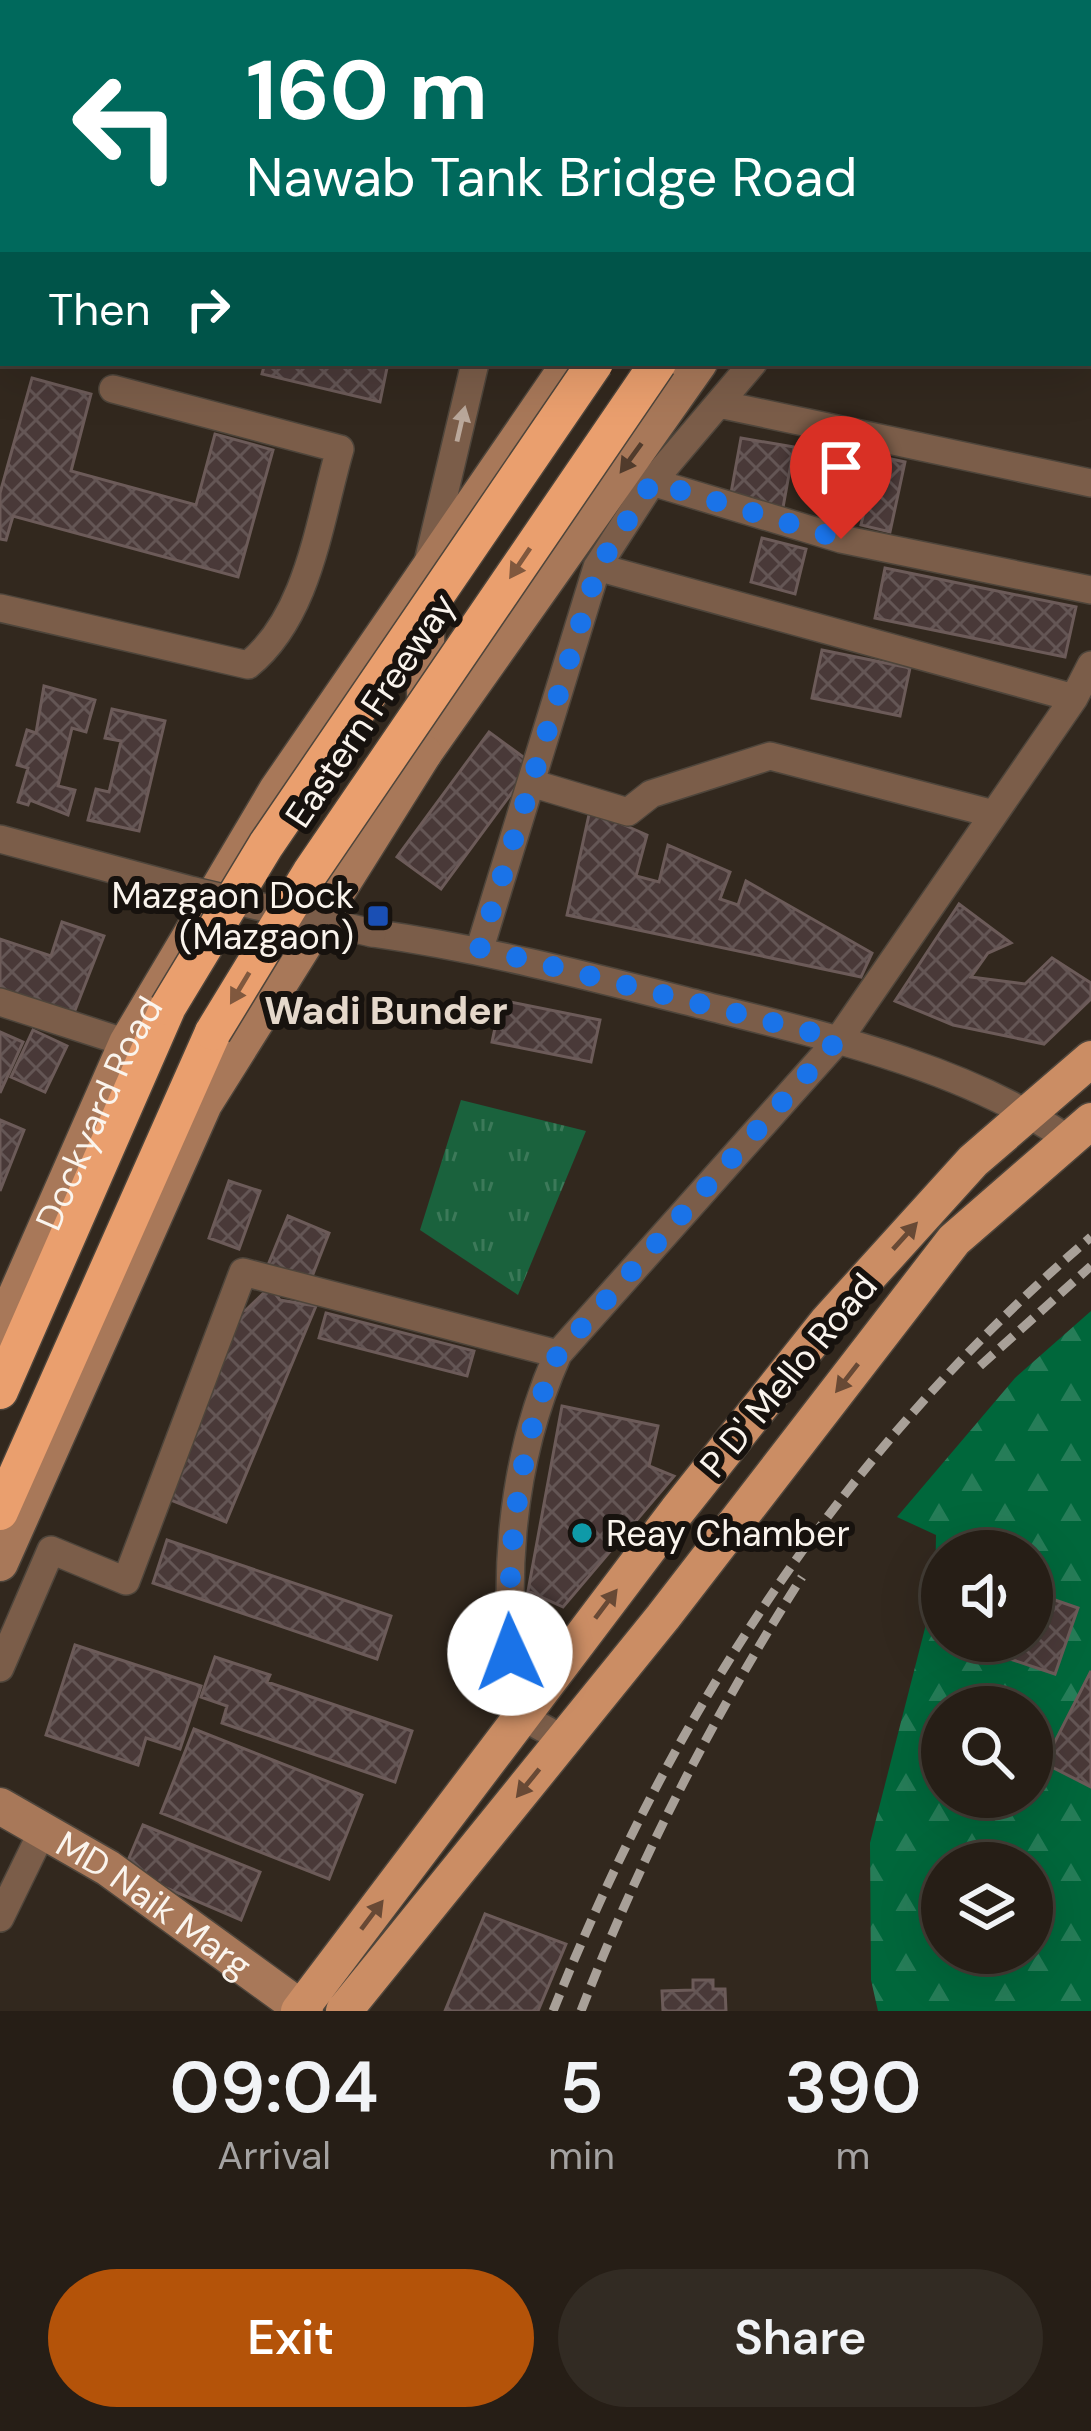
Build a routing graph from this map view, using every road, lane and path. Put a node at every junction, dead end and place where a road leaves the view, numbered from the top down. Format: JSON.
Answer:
{"nodes":[{"id":1,"x":474,"y":366,"type":"edge"},
{"id":2,"x":568,"y":366,"type":"edge"},
{"id":3,"x":593,"y":366,"type":"edge"},
{"id":4,"x":656,"y":366,"type":"edge"},
{"id":5,"x":697,"y":366,"type":"edge"},
{"id":6,"x":751,"y":366,"type":"edge"},
{"id":7,"x":113,"y":389,"type":"dead end"},
{"id":8,"x":719,"y":404,"type":"junction"},
{"id":9,"x":652,"y":482,"type":"junction"},
{"id":10,"x":1091,"y":483,"type":"edge"},
{"id":11,"x":427,"y":566,"type":"junction"},
{"id":12,"x":598,"y":567,"type":"junction"},
{"id":13,"x":1091,"y":590,"type":"edge"},
{"id":14,"x":0,"y":608,"type":"edge"},
{"id":15,"x":1091,"y":665,"type":"edge"},
{"id":16,"x":1074,"y":698,"type":"junction"},
{"id":17,"x":424,"y":753,"type":"junction"},
{"id":18,"x":531,"y":783,"type":"junction"},
{"id":19,"x":994,"y":814,"type":"junction"},
{"id":20,"x":0,"y":839,"type":"edge"},
{"id":21,"x":206,"y":890,"type":"junction"},
{"id":22,"x":324,"y":916,"type":"junction"},
{"id":23,"x":480,"y":948,"type":"junction"},
{"id":24,"x":0,"y":1002,"type":"edge"},
{"id":25,"x":838,"y":1039,"type":"junction"},
{"id":26,"x":127,"y":1042,"type":"junction"},
{"id":27,"x":1091,"y":1059,"type":"edge"},
{"id":28,"x":1031,"y":1113,"type":"junction"},
{"id":29,"x":1080,"y":1130,"type":"edge"},
{"id":30,"x":0,"y":1332,"type":"edge"},
{"id":31,"x":558,"y":1354,"type":"junction"},
{"id":32,"x":0,"y":1391,"type":"edge"},
{"id":33,"x":0,"y":1512,"type":"edge"},
{"id":34,"x":0,"y":1563,"type":"edge"},
{"id":35,"x":0,"y":1669,"type":"edge"},
{"id":36,"x":521,"y":1716,"type":"junction"},
{"id":37,"x":563,"y":1738,"type":"junction"},
{"id":38,"x":0,"y":1807,"type":"edge"},
{"id":39,"x":43,"y":1829,"type":"junction"},
{"id":40,"x":0,"y":1918,"type":"edge"},
{"id":41,"x":302,"y":2010,"type":"edge"},
{"id":42,"x":344,"y":2011,"type":"edge"}],
"edges":[{"from":11,"to":1,"type":"street","one_way":true},
{"from":2,"to":11,"type":"street","name":"Dockyard Road"},
{"from":3,"to":32,"type":"highway","name":"Eastern Freeway","bridge":true},
{"from":4,"to":33,"type":"highway","name":"Eastern Freeway","one_way":true,"bridge":true},
{"from":5,"to":17,"type":"street","one_way":true},
{"from":6,"to":8,"type":"street"},
{"from":7,"to":14,"type":"street"},
{"from":8,"to":9,"type":"street"},
{"from":8,"to":10,"type":"street"},
{"from":9,"to":12,"type":"street"},
{"from":9,"to":13,"type":"street"},
{"from":11,"to":17,"type":"street"},
{"from":11,"to":21,"type":"street","name":"Dockyard Road"},
{"from":12,"to":16,"type":"street"},
{"from":12,"to":18,"type":"street"},
{"from":15,"to":16,"type":"street"},
{"from":16,"to":19,"type":"street"},
{"from":17,"to":22,"type":"street"},
{"from":18,"to":19,"type":"street"},
{"from":18,"to":23,"type":"street"},
{"from":19,"to":25,"type":"street"},
{"from":20,"to":21,"type":"street"},
{"from":21,"to":22,"type":"street"},
{"from":21,"to":23,"type":"street","bridge":true},
{"from":21,"to":26,"type":"street","name":"Dockyard Road"},
{"from":22,"to":34,"type":"street"},
{"from":23,"to":25,"type":"street"},
{"from":24,"to":26,"type":"street"},
{"from":25,"to":28,"type":"street"},
{"from":25,"to":31,"type":"street"},
{"from":26,"to":30,"type":"street","name":"Dockyard Road"},
{"from":27,"to":28,"type":"main road","name":"P D' Mello Road"},
{"from":28,"to":29,"type":"street"},
{"from":36,"to":28,"type":"main road","name":"P D' Mello Road","one_way":true},
{"from":29,"to":37,"type":"main road","name":"P D' Mello Road","one_way":true},
{"from":31,"to":35,"type":"street"},
{"from":31,"to":36,"type":"street"},
{"from":36,"to":37,"type":"street"},
{"from":41,"to":36,"type":"main road","name":"P D' Mello Road","one_way":true},
{"from":37,"to":42,"type":"main road","name":"P D' Mello Road","one_way":true},
{"from":38,"to":39,"type":"street","name":"MD Naik Marg"},
{"from":39,"to":40,"type":"street"},
{"from":39,"to":41,"type":"street","name":"MD Naik Marg"}]}
